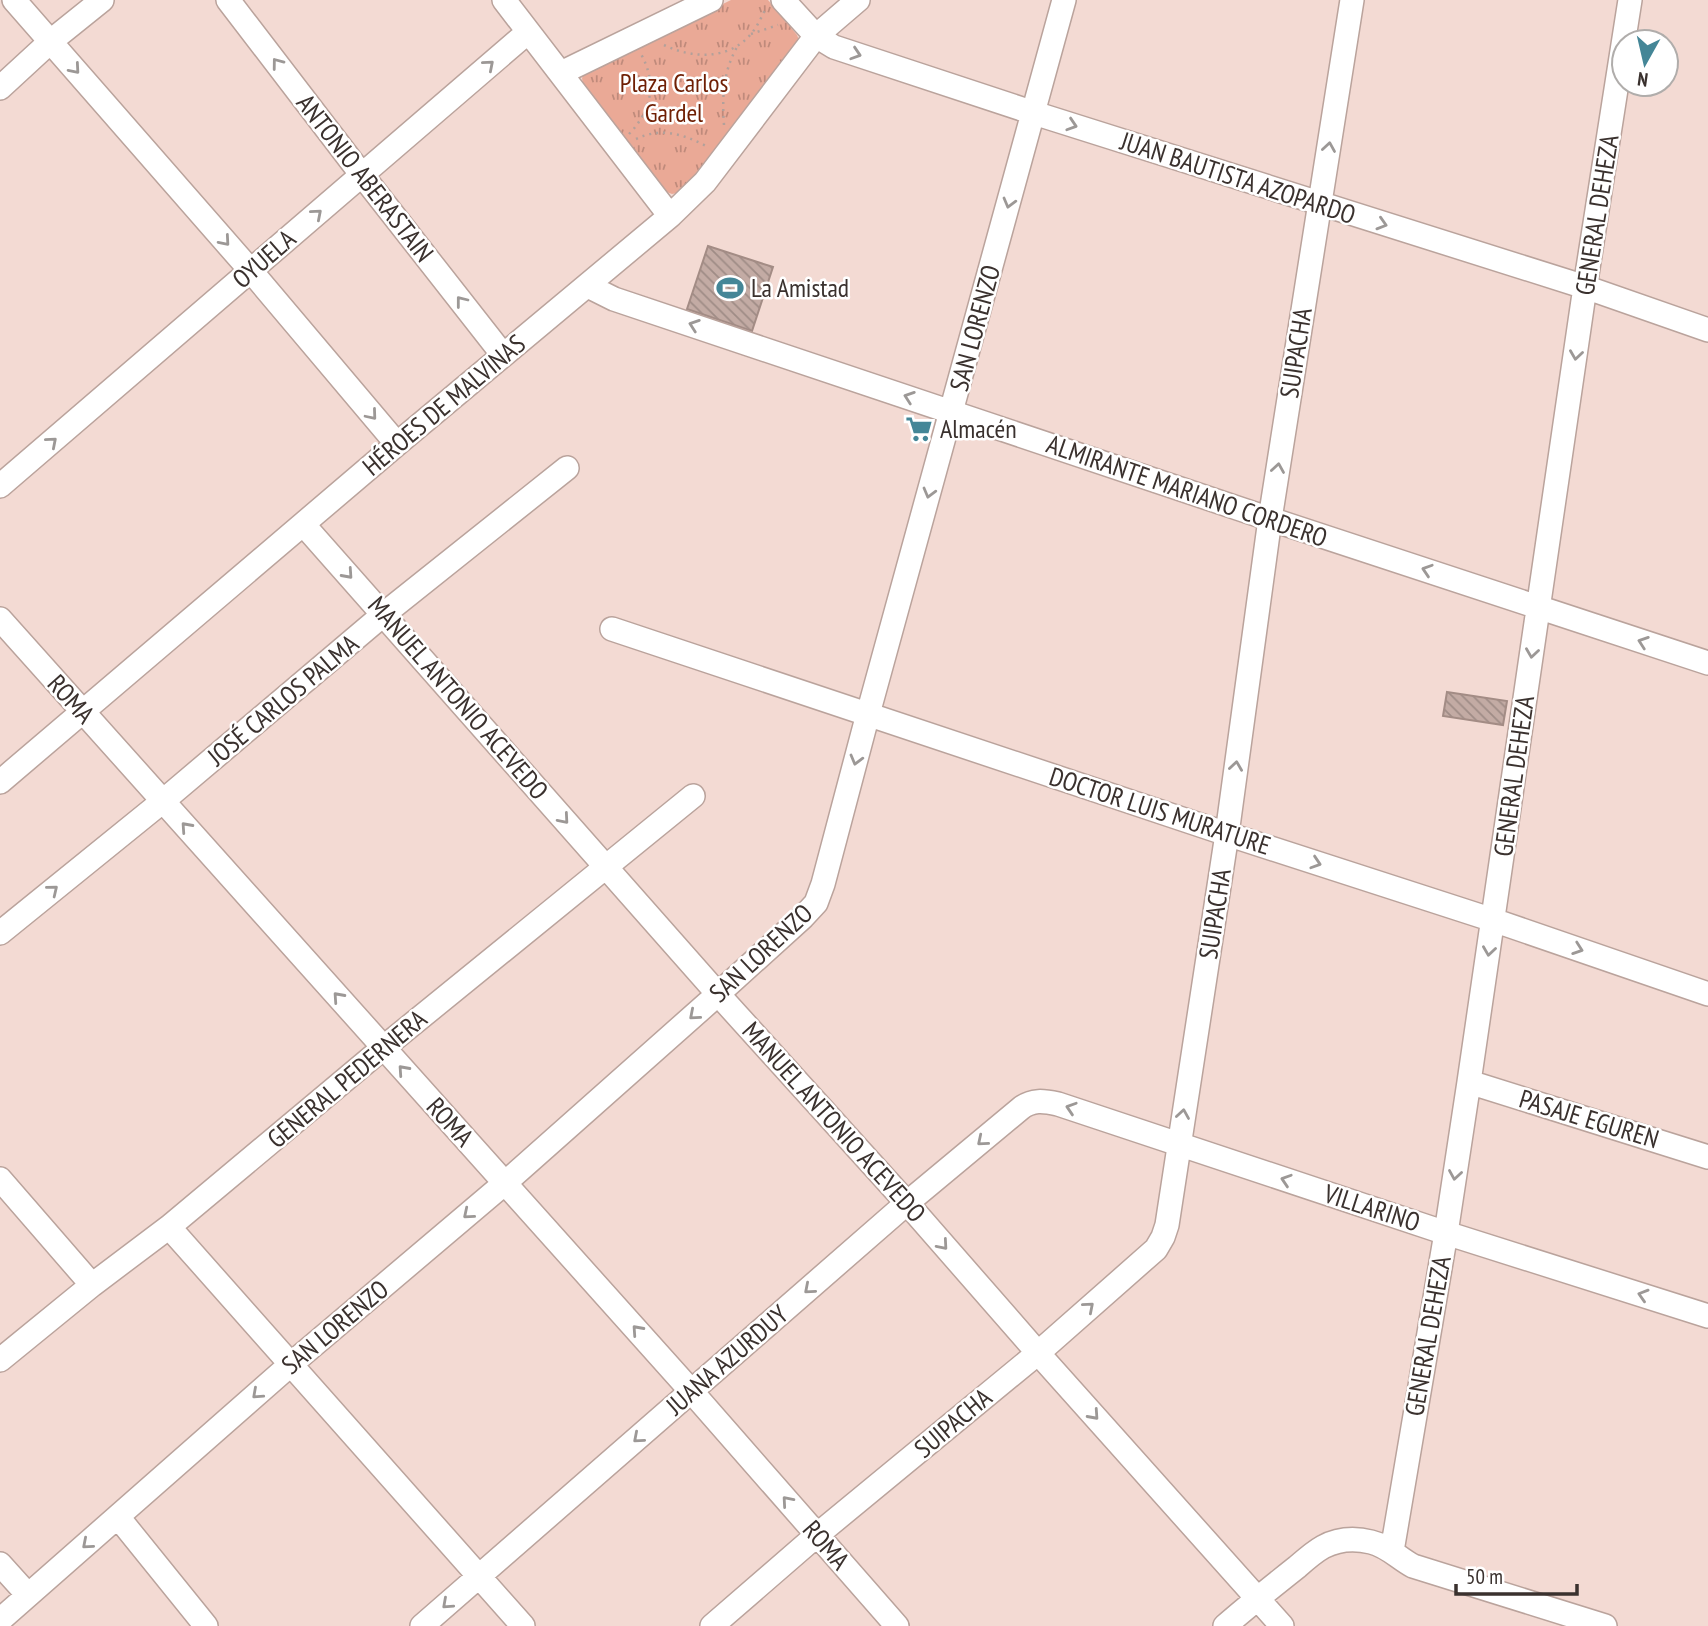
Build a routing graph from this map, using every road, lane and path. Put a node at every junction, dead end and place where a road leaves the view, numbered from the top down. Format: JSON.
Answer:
{"nodes":[{"id":1,"x":14,"y":0,"type":"edge"},
{"id":2,"x":102,"y":0,"type":"edge"},
{"id":3,"x":228,"y":0,"type":"edge"},
{"id":4,"x":504,"y":0,"type":"edge"},
{"id":5,"x":711,"y":0,"type":"edge"},
{"id":6,"x":858,"y":0,"type":"edge"},
{"id":7,"x":1064,"y":0,"type":"edge"},
{"id":8,"x":1352,"y":0,"type":"edge"},
{"id":9,"x":1630,"y":0,"type":"edge"},
{"id":10,"x":775,"y":4,"type":"edge"},
{"id":11,"x":781,"y":24,"type":"dead end"},
{"id":12,"x":528,"y":32,"type":"junction"},
{"id":13,"x":641,"y":34,"type":"junction"},
{"id":14,"x":751,"y":34,"type":"junction"},
{"id":15,"x":816,"y":36,"type":"junction"},
{"id":16,"x":51,"y":41,"type":"junction"},
{"id":17,"x":737,"y":47,"type":"junction"},
{"id":18,"x":561,"y":73,"type":"junction"},
{"id":19,"x":0,"y":88,"type":"edge"},
{"id":20,"x":1034,"y":113,"type":"junction"},
{"id":21,"x":618,"y":147,"type":"junction"},
{"id":22,"x":728,"y":152,"type":"junction"},
{"id":23,"x":362,"y":175,"type":"junction"},
{"id":24,"x":1320,"y":204,"type":"junction"},
{"id":25,"x":670,"y":216,"type":"junction"},
{"id":26,"x":251,"y":271,"type":"junction"},
{"id":27,"x":588,"y":286,"type":"junction"},
{"id":28,"x":1585,"y":287,"type":"junction"},
{"id":29,"x":1708,"y":330,"type":"edge"},
{"id":30,"x":503,"y":355,"type":"junction"},
{"id":31,"x":951,"y":411,"type":"junction"},
{"id":32,"x":397,"y":444,"type":"junction"},
{"id":33,"x":567,"y":468,"type":"dead end"},
{"id":34,"x":0,"y":486,"type":"edge"},
{"id":35,"x":1270,"y":519,"type":"junction"},
{"id":36,"x":303,"y":524,"type":"junction"},
{"id":37,"x":1539,"y":607,"type":"junction"},
{"id":38,"x":384,"y":614,"type":"junction"},
{"id":39,"x":0,"y":619,"type":"edge"},
{"id":40,"x":612,"y":629,"type":"dead end"},
{"id":41,"x":1708,"y":663,"type":"edge"},
{"id":42,"x":83,"y":713,"type":"junction"},
{"id":43,"x":868,"y":714,"type":"junction"},
{"id":44,"x":0,"y":782,"type":"edge"},
{"id":45,"x":693,"y":796,"type":"dead end"},
{"id":46,"x":163,"y":801,"type":"junction"},
{"id":47,"x":1227,"y":834,"type":"junction"},
{"id":48,"x":606,"y":868,"type":"junction"},
{"id":49,"x":1493,"y":920,"type":"junction"},
{"id":50,"x":0,"y":933,"type":"edge"},
{"id":51,"x":718,"y":994,"type":"junction"},
{"id":52,"x":1708,"y":994,"type":"edge"},
{"id":53,"x":383,"y":1048,"type":"junction"},
{"id":54,"x":1469,"y":1082,"type":"junction"},
{"id":55,"x":1036,"y":1101,"type":"joint"},
{"id":56,"x":1179,"y":1144,"type":"junction"},
{"id":57,"x":1708,"y":1157,"type":"edge"},
{"id":58,"x":0,"y":1180,"type":"edge"},
{"id":59,"x":505,"y":1183,"type":"junction"},
{"id":60,"x":907,"y":1203,"type":"junction"},
{"id":61,"x":169,"y":1227,"type":"junction"},
{"id":62,"x":1446,"y":1233,"type":"junction"},
{"id":63,"x":92,"y":1284,"type":"junction"},
{"id":64,"x":1708,"y":1315,"type":"edge"},
{"id":65,"x":1038,"y":1353,"type":"junction"},
{"id":66,"x":0,"y":1360,"type":"edge"},
{"id":67,"x":290,"y":1365,"type":"junction"},
{"id":68,"x":692,"y":1392,"type":"junction"},
{"id":69,"x":118,"y":1517,"type":"junction"},
{"id":70,"x":817,"y":1535,"type":"junction"},
{"id":71,"x":1392,"y":1550,"type":"junction"},
{"id":72,"x":0,"y":1564,"type":"edge"},
{"id":73,"x":478,"y":1576,"type":"junction"},
{"id":74,"x":28,"y":1595,"type":"junction"},
{"id":75,"x":1257,"y":1598,"type":"junction"},
{"id":76,"x":0,"y":1620,"type":"edge"},
{"id":77,"x":206,"y":1626,"type":"edge"},
{"id":78,"x":422,"y":1626,"type":"edge"},
{"id":79,"x":523,"y":1626,"type":"edge"},
{"id":80,"x":712,"y":1626,"type":"edge"},
{"id":81,"x":897,"y":1626,"type":"edge"},
{"id":82,"x":1225,"y":1626,"type":"edge"},
{"id":83,"x":1282,"y":1626,"type":"edge"},
{"id":84,"x":1605,"y":1626,"type":"edge"}],
"edges":[{"from":1,"to":16,"type":"street"},
{"from":2,"to":16,"type":"street"},
{"from":23,"to":3,"type":"street","name":"ANTONIO ABERASTAIN","one_way":true},
{"from":4,"to":12,"type":"street"},
{"from":5,"to":13,"type":"street"},
{"from":6,"to":15,"type":"street","name":"HÉROES DE MALVINAS"},
{"from":7,"to":20,"type":"street","name":"SAN LORENZO"},
{"from":24,"to":8,"type":"street","name":"SUIPACHA","one_way":true},
{"from":9,"to":28,"type":"street","name":"GENERAL DEHEZA"},
{"from":10,"to":14,"type":"path"},
{"from":10,"to":15,"type":"street","name":"JUAN BAUTISTA AZOPARDO"},
{"from":11,"to":14,"type":"path"},
{"from":12,"to":18,"type":"street"},
{"from":23,"to":12,"type":"street","name":"OYUELA","one_way":true},
{"from":13,"to":17,"type":"path"},
{"from":13,"to":18,"type":"street"},
{"from":13,"to":21,"type":"path"},
{"from":14,"to":17,"type":"path"},
{"from":15,"to":20,"type":"street","name":"JUAN BAUTISTA AZOPARDO","one_way":true},
{"from":15,"to":22,"type":"street","name":"HÉROES DE MALVINAS"},
{"from":16,"to":19,"type":"street"},
{"from":16,"to":26,"type":"street","one_way":true},
{"from":17,"to":22,"type":"path"},
{"from":18,"to":21,"type":"street"},
{"from":20,"to":24,"type":"street","name":"JUAN BAUTISTA AZOPARDO","one_way":true},
{"from":20,"to":31,"type":"street","name":"SAN LORENZO","one_way":true},
{"from":21,"to":22,"type":"path"},
{"from":21,"to":25,"type":"street"},
{"from":22,"to":25,"type":"street","name":"HÉROES DE MALVINAS"},
{"from":26,"to":23,"type":"street","name":"OYUELA","one_way":true},
{"from":30,"to":23,"type":"street","name":"ANTONIO ABERASTAIN","one_way":true},
{"from":24,"to":28,"type":"street","name":"JUAN BAUTISTA AZOPARDO","one_way":true},
{"from":35,"to":24,"type":"street","name":"SUIPACHA","one_way":true},
{"from":25,"to":27,"type":"street","name":"HÉROES DE MALVINAS"},
{"from":26,"to":32,"type":"street","one_way":true},
{"from":34,"to":26,"type":"street","name":"OYUELA","one_way":true},
{"from":27,"to":30,"type":"street","name":"HÉROES DE MALVINAS"},
{"from":31,"to":27,"type":"street","name":"ALMIRANTE MARIANO CORDERO","one_way":true},
{"from":28,"to":29,"type":"street","name":"JUAN BAUTISTA AZOPARDO"},
{"from":28,"to":37,"type":"street","name":"GENERAL DEHEZA","one_way":true},
{"from":30,"to":32,"type":"street","name":"HÉROES DE MALVINAS"},
{"from":31,"to":35,"type":"street","name":"ALMIRANTE MARIANO CORDERO"},
{"from":31,"to":43,"type":"street","name":"SAN LORENZO","one_way":true},
{"from":32,"to":36,"type":"street","name":"HÉROES DE MALVINAS"},
{"from":33,"to":38,"type":"street","name":"JOSÉ CARLOS PALMA"},
{"from":37,"to":35,"type":"street","name":"ALMIRANTE MARIANO CORDERO","one_way":true},
{"from":47,"to":35,"type":"street","name":"SUIPACHA","one_way":true},
{"from":36,"to":38,"type":"street","name":"MANUEL ANTONIO ACEVEDO","one_way":true},
{"from":36,"to":42,"type":"street","name":"HÉROES DE MALVINAS"},
{"from":41,"to":37,"type":"street","name":"ALMIRANTE MARIANO CORDERO","one_way":true},
{"from":37,"to":49,"type":"street","name":"GENERAL DEHEZA","one_way":true},
{"from":38,"to":46,"type":"street","name":"JOSÉ CARLOS PALMA"},
{"from":38,"to":48,"type":"street","name":"MANUEL ANTONIO ACEVEDO","one_way":true},
{"from":39,"to":42,"type":"street","name":"ROMA"},
{"from":40,"to":43,"type":"street","name":"DOCTOR LUIS MURATURE"},
{"from":42,"to":44,"type":"street","name":"HÉROES DE MALVINAS"},
{"from":42,"to":46,"type":"street","name":"ROMA"},
{"from":43,"to":47,"type":"street","name":"DOCTOR LUIS MURATURE"},
{"from":43,"to":51,"type":"street","name":"SAN LORENZO","one_way":true},
{"from":45,"to":48,"type":"street","name":"GENERAL PEDERNERA"},
{"from":50,"to":46,"type":"street","name":"JOSÉ CARLOS PALMA","one_way":true},
{"from":53,"to":46,"type":"street","name":"ROMA","one_way":true},
{"from":47,"to":49,"type":"street","name":"DOCTOR LUIS MURATURE","one_way":true},
{"from":56,"to":47,"type":"street","name":"SUIPACHA","one_way":true},
{"from":48,"to":51,"type":"street","name":"MANUEL ANTONIO ACEVEDO"},
{"from":48,"to":53,"type":"street","name":"GENERAL PEDERNERA"},
{"from":49,"to":52,"type":"street","name":"DOCTOR LUIS MURATURE","one_way":true},
{"from":49,"to":54,"type":"street","name":"GENERAL DEHEZA","one_way":true},
{"from":51,"to":59,"type":"street","name":"SAN LORENZO","one_way":true},
{"from":51,"to":60,"type":"street","name":"MANUEL ANTONIO ACEVEDO"},
{"from":59,"to":53,"type":"street","name":"ROMA","one_way":true},
{"from":53,"to":61,"type":"street","name":"GENERAL PEDERNERA"},
{"from":54,"to":57,"type":"street","name":"PASAJE EGUREN"},
{"from":54,"to":62,"type":"street","name":"GENERAL DEHEZA","one_way":true},
{"from":56,"to":55,"type":"street","name":"VILLARINO","one_way":true},
{"from":55,"to":60,"type":"street","name":"JUANA AZURDUY","one_way":true},
{"from":62,"to":56,"type":"street","name":"VILLARINO","one_way":true},
{"from":65,"to":56,"type":"street","name":"SUIPACHA","one_way":true},
{"from":58,"to":63,"type":"street"},
{"from":59,"to":67,"type":"street","name":"SAN LORENZO","one_way":true},
{"from":68,"to":59,"type":"street","name":"ROMA","one_way":true},
{"from":60,"to":65,"type":"street","name":"MANUEL ANTONIO ACEVEDO","one_way":true},
{"from":60,"to":68,"type":"street","name":"JUANA AZURDUY","one_way":true},
{"from":61,"to":63,"type":"street","name":"GENERAL PEDERNERA"},
{"from":61,"to":67,"type":"street"},
{"from":64,"to":62,"type":"street","name":"VILLARINO","one_way":true},
{"from":62,"to":71,"type":"street","name":"GENERAL DEHEZA"},
{"from":63,"to":66,"type":"street","name":"GENERAL PEDERNERA"},
{"from":65,"to":70,"type":"street","name":"SUIPACHA"},
{"from":65,"to":75,"type":"street","name":"MANUEL ANTONIO ACEVEDO","one_way":true},
{"from":67,"to":69,"type":"street","name":"SAN LORENZO","one_way":true},
{"from":67,"to":73,"type":"street"},
{"from":70,"to":68,"type":"street","name":"ROMA","one_way":true},
{"from":68,"to":73,"type":"street","name":"JUANA AZURDUY","one_way":true},
{"from":69,"to":74,"type":"street","name":"SAN LORENZO","one_way":true},
{"from":69,"to":77,"type":"street"},
{"from":70,"to":80,"type":"street","name":"SUIPACHA"},
{"from":70,"to":81,"type":"street","name":"ROMA"},
{"from":71,"to":75,"type":"street"},
{"from":71,"to":84,"type":"street"},
{"from":72,"to":74,"type":"street"},
{"from":73,"to":78,"type":"street","name":"JUANA AZURDUY","one_way":true},
{"from":73,"to":79,"type":"street"},
{"from":74,"to":76,"type":"street","name":"SAN LORENZO"},
{"from":75,"to":82,"type":"street"},
{"from":75,"to":83,"type":"street","name":"MANUEL ANTONIO ACEVEDO"}]}
